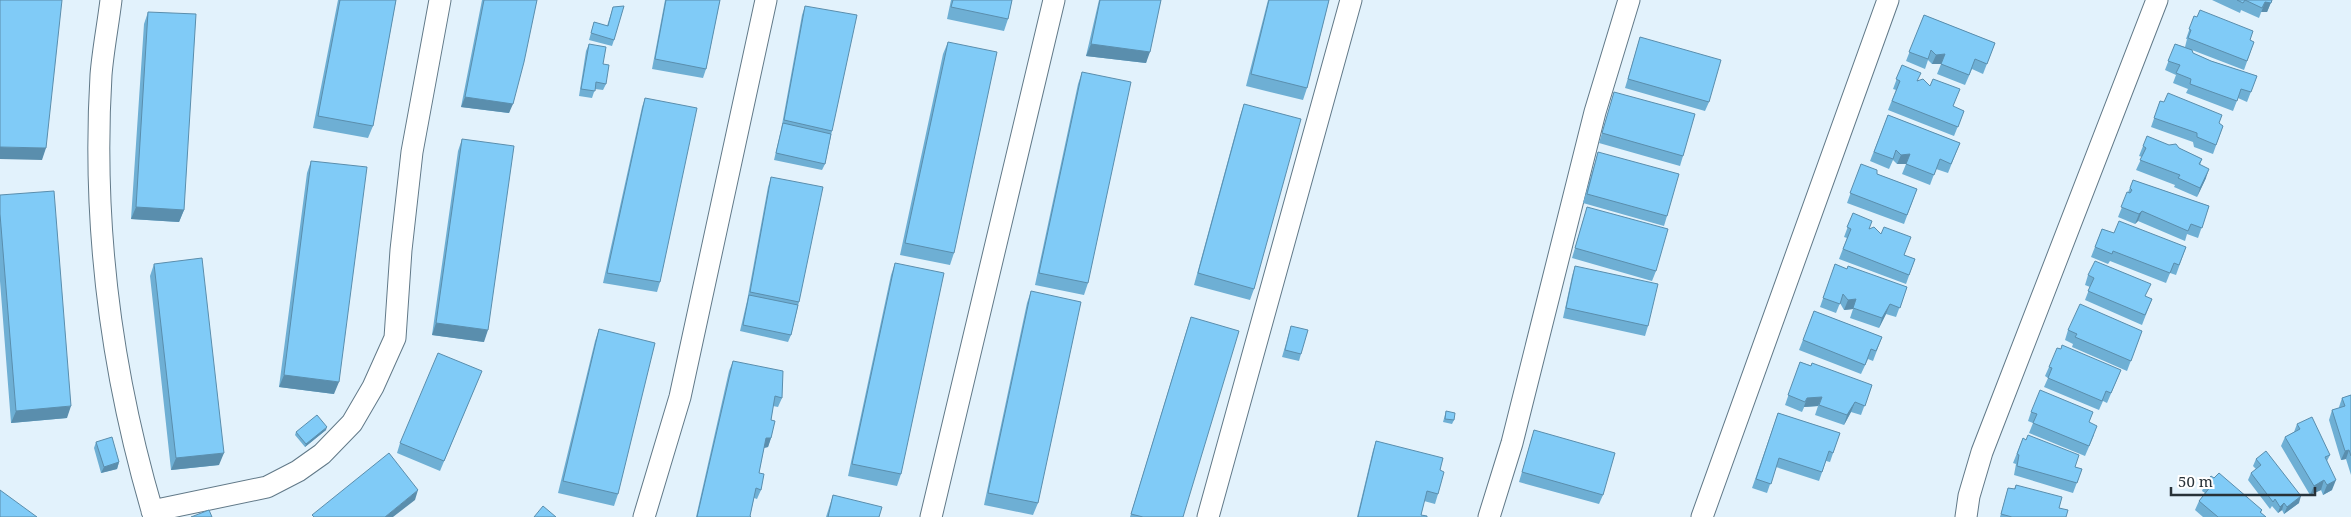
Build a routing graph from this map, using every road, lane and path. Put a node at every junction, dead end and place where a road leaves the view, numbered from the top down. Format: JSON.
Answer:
{"nodes":[{"id":1,"x":111,"y":0,"type":"edge"},
{"id":2,"x":440,"y":0,"type":"edge"},
{"id":3,"x":766,"y":0,"type":"edge"},
{"id":4,"x":1054,"y":0,"type":"edge"},
{"id":5,"x":1351,"y":0,"type":"edge"},
{"id":6,"x":1629,"y":0,"type":"edge"},
{"id":7,"x":1888,"y":0,"type":"edge"},
{"id":8,"x":2157,"y":0,"type":"edge"},
{"id":9,"x":153,"y":514,"type":"edge"},
{"id":10,"x":644,"y":517,"type":"edge"},
{"id":11,"x":931,"y":517,"type":"edge"},
{"id":12,"x":1208,"y":517,"type":"edge"},
{"id":13,"x":1489,"y":517,"type":"edge"},
{"id":14,"x":1702,"y":517,"type":"edge"},
{"id":15,"x":1966,"y":517,"type":"edge"}],
"edges":[{"from":1,"to":9,"type":"street"},
{"from":2,"to":9,"type":"street"},
{"from":3,"to":10,"type":"street"},
{"from":4,"to":11,"type":"street"},
{"from":5,"to":12,"type":"street"},
{"from":6,"to":13,"type":"street"},
{"from":7,"to":14,"type":"street"},
{"from":8,"to":15,"type":"street"}]}
